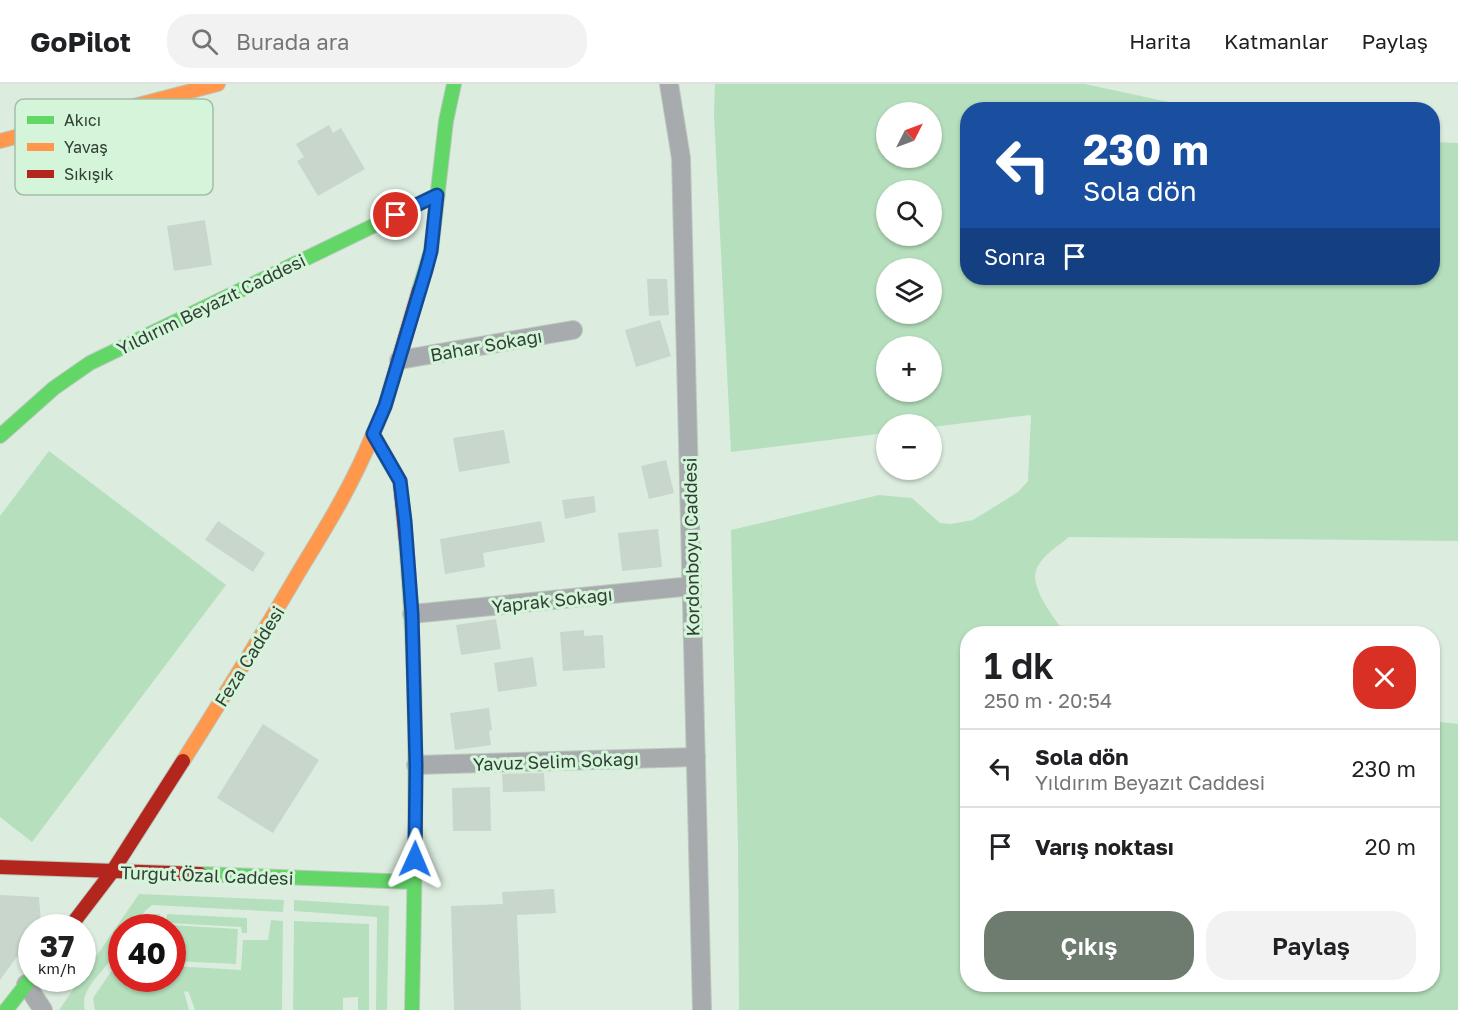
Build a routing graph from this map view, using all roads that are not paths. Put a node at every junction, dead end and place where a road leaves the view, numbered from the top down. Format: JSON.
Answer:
{"nodes":[{"id":1,"x":218,"y":84,"type":"edge"},
{"id":2,"x":454,"y":84,"type":"edge"},
{"id":3,"x":669,"y":84,"type":"edge"},
{"id":4,"x":161,"y":99,"type":"edge"},
{"id":5,"x":15,"y":137,"type":"edge"},
{"id":6,"x":0,"y":141,"type":"edge"},
{"id":7,"x":437,"y":195,"type":"junction"},
{"id":8,"x":573,"y":330,"type":"dead end"},
{"id":9,"x":399,"y":360,"type":"junction"},
{"id":10,"x":373,"y":434,"type":"junction"},
{"id":11,"x":0,"y":436,"type":"edge"},
{"id":12,"x":692,"y":586,"type":"junction"},
{"id":13,"x":412,"y":614,"type":"junction"},
{"id":14,"x":696,"y":757,"type":"junction"},
{"id":15,"x":416,"y":765,"type":"junction"},
{"id":16,"x":0,"y":867,"type":"edge"},
{"id":17,"x":112,"y":872,"type":"junction"},
{"id":18,"x":414,"y":882,"type":"junction"},
{"id":19,"x":80,"y":914,"type":"edge"},
{"id":20,"x":20,"y":992,"type":"edge"},
{"id":21,"x":34,"y":992,"type":"edge"},
{"id":22,"x":6,"y":1010,"type":"edge"},
{"id":23,"x":43,"y":1010,"type":"edge"},
{"id":24,"x":412,"y":1010,"type":"edge"},
{"id":25,"x":702,"y":1010,"type":"edge"}],
"edges":[{"from":1,"to":4,"type":"street"},
{"from":2,"to":7,"type":"street","name":"Feza Caddesi"},
{"from":3,"to":12,"type":"street","name":"Kordonboyu Caddesi"},
{"from":5,"to":6,"type":"street"},
{"from":7,"to":9,"type":"street","name":"Feza Caddesi"},
{"from":7,"to":11,"type":"street","name":"Yıldırım Beyazıt Caddesi"},
{"from":8,"to":9,"type":"street","name":"Bahar Sokağı"},
{"from":9,"to":10,"type":"street","name":"Feza Caddesi"},
{"from":10,"to":13,"type":"street"},
{"from":10,"to":17,"type":"street","name":"Feza Caddesi"},
{"from":12,"to":13,"type":"street","name":"Yaprak Sokağı"},
{"from":12,"to":14,"type":"street","name":"Kordonboyu Caddesi"},
{"from":13,"to":15,"type":"street"},
{"from":14,"to":15,"type":"street","name":"Yavuz Selim Sokağı"},
{"from":14,"to":25,"type":"street","name":"Kordonboyu Caddesi"},
{"from":15,"to":18,"type":"street"},
{"from":16,"to":17,"type":"street","name":"Turgut Özal Caddesi"},
{"from":17,"to":18,"type":"street","name":"Turgut Özal Caddesi"},
{"from":17,"to":19,"type":"street","name":"Feza Caddesi"},
{"from":18,"to":24,"type":"street"},
{"from":20,"to":22,"type":"street"},
{"from":21,"to":23,"type":"street"}]}
